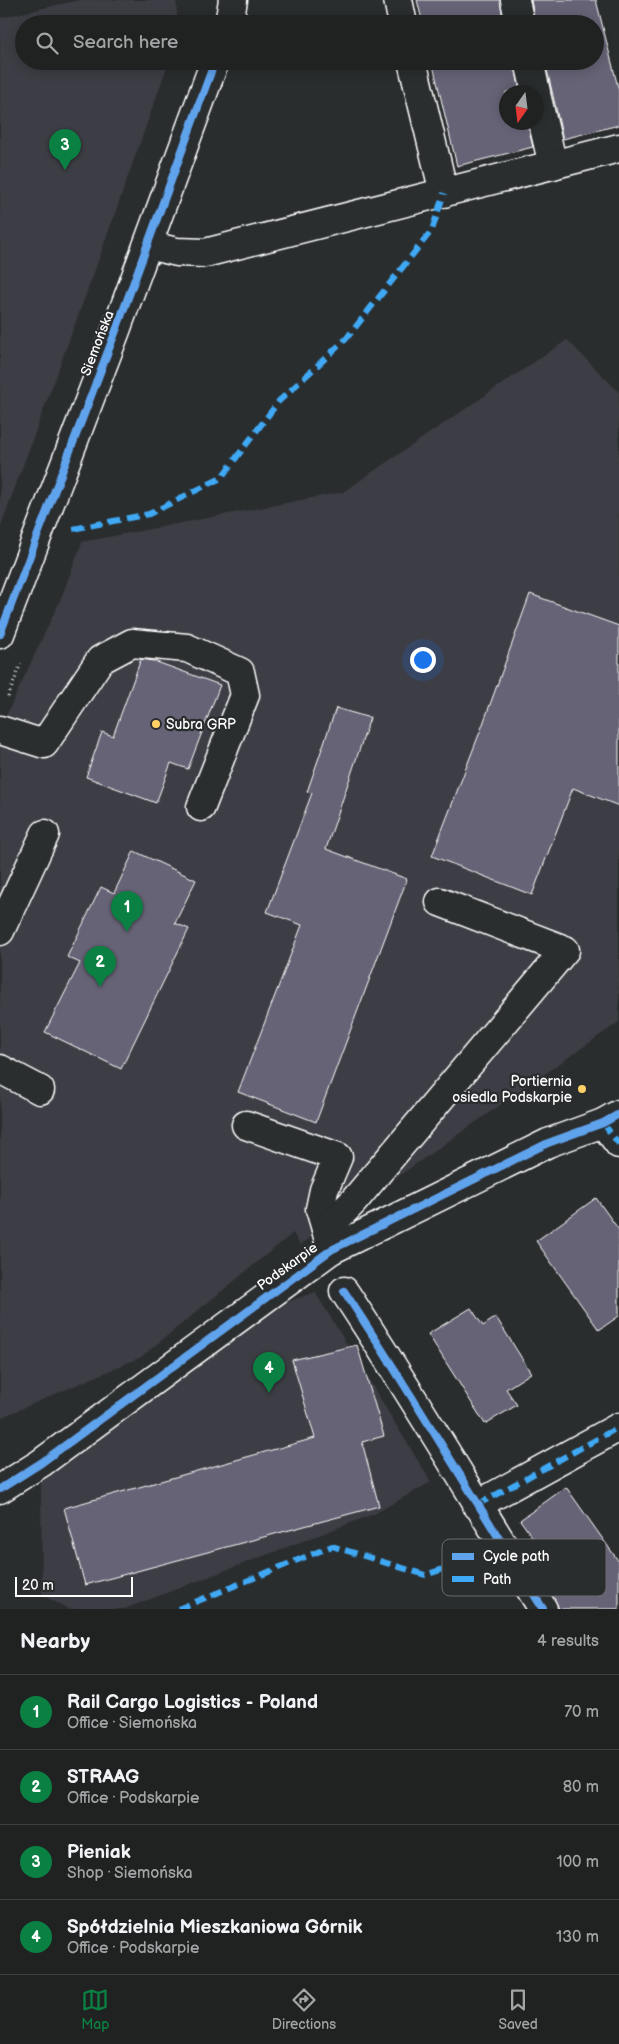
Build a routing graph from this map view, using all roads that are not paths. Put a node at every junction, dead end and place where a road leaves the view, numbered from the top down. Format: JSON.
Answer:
{"nodes":[{"id":1,"x":233,"y":0,"type":"edge"},
{"id":2,"x":398,"y":0,"type":"edge"},
{"id":3,"x":515,"y":0,"type":"edge"},
{"id":4,"x":230,"y":15,"type":"edge"},
{"id":5,"x":401,"y":15,"type":"edge"},
{"id":6,"x":518,"y":15,"type":"edge"},
{"id":7,"x":213,"y":70,"type":"edge"},
{"id":8,"x":414,"y":70,"type":"edge"},
{"id":9,"x":531,"y":70,"type":"edge"},
{"id":10,"x":534,"y":85,"type":"edge"},
{"id":11,"x":544,"y":128,"type":"edge"},
{"id":12,"x":619,"y":148,"type":"edge"},
{"id":13,"x":553,"y":166,"type":"junction"},
{"id":14,"x":444,"y":193,"type":"junction"},
{"id":15,"x":148,"y":245,"type":"junction"},
{"id":16,"x":0,"y":634,"type":"edge"},
{"id":17,"x":0,"y":730,"type":"edge"},
{"id":18,"x":201,"y":807,"type":"dead end"},
{"id":19,"x":45,"y":834,"type":"dead end"},
{"id":20,"x":440,"y":902,"type":"dead end"},
{"id":21,"x":0,"y":930,"type":"edge"},
{"id":22,"x":0,"y":1069,"type":"edge"},
{"id":23,"x":40,"y":1090,"type":"dead end"},
{"id":24,"x":611,"y":1119,"type":"edge"},
{"id":25,"x":246,"y":1125,"type":"dead end"},
{"id":26,"x":619,"y":1144,"type":"edge"},
{"id":27,"x":329,"y":1240,"type":"junction"},
{"id":28,"x":344,"y":1291,"type":"dead end"},
{"id":29,"x":619,"y":1427,"type":"edge"},
{"id":30,"x":0,"y":1489,"type":"edge"},
{"id":31,"x":477,"y":1504,"type":"junction"},
{"id":32,"x":499,"y":1539,"type":"edge"},
{"id":33,"x":535,"y":1596,"type":"edge"},
{"id":34,"x":543,"y":1609,"type":"edge"}],
"edges":[{"from":1,"to":4,"type":"street"},
{"from":2,"to":5,"type":"street"},
{"from":3,"to":6,"type":"street"},
{"from":7,"to":15,"type":"street","name":"Siemońska"},
{"from":8,"to":14,"type":"street"},
{"from":9,"to":10,"type":"street"},
{"from":11,"to":13,"type":"street"},
{"from":12,"to":13,"type":"street"},
{"from":13,"to":14,"type":"street"},
{"from":14,"to":15,"type":"street"},
{"from":15,"to":16,"type":"street","name":"Siemońska"},
{"from":17,"to":18,"type":"street"},
{"from":19,"to":21,"type":"street"},
{"from":20,"to":27,"type":"street"},
{"from":22,"to":23,"type":"street"},
{"from":24,"to":26,"type":"street"},
{"from":24,"to":27,"type":"street","name":"Podskarpie"},
{"from":25,"to":27,"type":"street"},
{"from":27,"to":30,"type":"street","name":"Podskarpie"},
{"from":28,"to":31,"type":"street"},
{"from":29,"to":31,"type":"street"},
{"from":31,"to":32,"type":"street"},
{"from":33,"to":34,"type":"street"}]}
